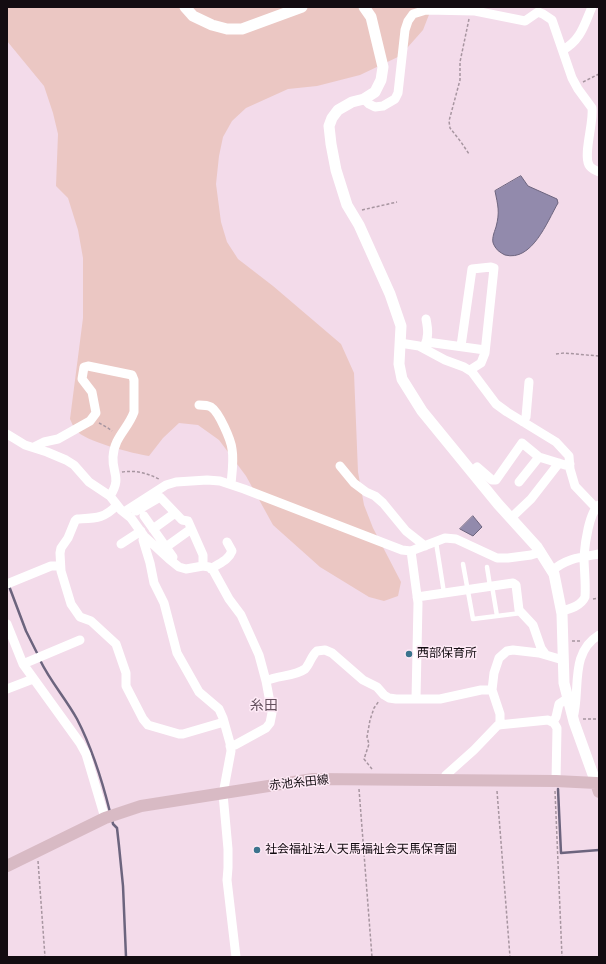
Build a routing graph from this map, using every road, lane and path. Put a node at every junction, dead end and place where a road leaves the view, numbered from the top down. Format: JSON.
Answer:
{"nodes":[{"id":1,"x":185,"y":7,"type":"edge"},
{"id":2,"x":302,"y":7,"type":"edge"},
{"id":3,"x":364,"y":7,"type":"edge"},
{"id":4,"x":592,"y":7,"type":"edge"},
{"id":5,"x":467,"y":11,"type":"junction"},
{"id":6,"x":563,"y":50,"type":"junction"},
{"id":7,"x":599,"y":74,"type":"edge"},
{"id":8,"x":576,"y":86,"type":"junction"},
{"id":9,"x":364,"y":98,"type":"junction"},
{"id":10,"x":469,"y":154,"type":"dead end"},
{"id":11,"x":599,"y":172,"type":"edge"},
{"id":12,"x":397,"y":202,"type":"dead end"},
{"id":13,"x":352,"y":213,"type":"junction"},
{"id":14,"x":426,"y":319,"type":"dead end"},
{"id":15,"x":400,"y":343,"type":"junction"},
{"id":16,"x":425,"y":345,"type":"junction"},
{"id":17,"x":462,"y":346,"type":"junction"},
{"id":18,"x":485,"y":350,"type":"junction"},
{"id":19,"x":556,"y":354,"type":"dead end"},
{"id":20,"x":599,"y":356,"type":"edge"},
{"id":21,"x":470,"y":370,"type":"junction"},
{"id":22,"x":529,"y":382,"type":"dead end"},
{"id":23,"x":199,"y":405,"type":"dead end"},
{"id":24,"x":91,"y":420,"type":"junction"},
{"id":25,"x":523,"y":422,"type":"junction"},
{"id":26,"x":7,"y":434,"type":"edge"},
{"id":27,"x":117,"y":439,"type":"junction"},
{"id":28,"x":34,"y":447,"type":"junction"},
{"id":29,"x":539,"y":457,"type":"junction"},
{"id":30,"x":559,"y":463,"type":"junction"},
{"id":31,"x":570,"y":464,"type":"junction"},
{"id":32,"x":340,"y":466,"type":"dead end"},
{"id":33,"x":472,"y":472,"type":"junction"},
{"id":34,"x":116,"y":473,"type":"junction"},
{"id":35,"x":519,"y":482,"type":"dead end"},
{"id":36,"x":170,"y":484,"type":"junction"},
{"id":37,"x":231,"y":484,"type":"junction"},
{"id":38,"x":110,"y":496,"type":"junction"},
{"id":39,"x":117,"y":505,"type":"junction"},
{"id":40,"x":597,"y":506,"type":"edge"},
{"id":41,"x":175,"y":513,"type":"junction"},
{"id":42,"x":126,"y":514,"type":"junction"},
{"id":43,"x":144,"y":516,"type":"dead end"},
{"id":44,"x":511,"y":518,"type":"junction"},
{"id":45,"x":191,"y":528,"type":"junction"},
{"id":46,"x":153,"y":529,"type":"junction"},
{"id":47,"x":143,"y":534,"type":"junction"},
{"id":48,"x":227,"y":542,"type":"dead end"},
{"id":49,"x":436,"y":542,"type":"junction"},
{"id":50,"x":121,"y":544,"type":"dead end"},
{"id":51,"x":425,"y":546,"type":"junction"},
{"id":52,"x":166,"y":547,"type":"junction"},
{"id":53,"x":411,"y":551,"type":"junction"},
{"id":54,"x":541,"y":552,"type":"junction"},
{"id":55,"x":599,"y":554,"type":"edge"},
{"id":56,"x":584,"y":556,"type":"junction"},
{"id":57,"x":173,"y":562,"type":"junction"},
{"id":58,"x":464,"y":564,"type":"dead end"},
{"id":59,"x":60,"y":566,"type":"junction"},
{"id":60,"x":487,"y":567,"type":"dead end"},
{"id":61,"x":207,"y":568,"type":"junction"},
{"id":62,"x":552,"y":571,"type":"junction"},
{"id":63,"x":7,"y":584,"type":"edge"},
{"id":64,"x":491,"y":586,"type":"junction"},
{"id":65,"x":468,"y":590,"type":"junction"},
{"id":66,"x":444,"y":593,"type":"junction"},
{"id":67,"x":418,"y":597,"type":"junction"},
{"id":68,"x":561,"y":611,"type":"junction"},
{"id":69,"x":521,"y":613,"type":"junction"},
{"id":70,"x":497,"y":616,"type":"junction"},
{"id":71,"x":7,"y":624,"type":"edge"},
{"id":72,"x":599,"y":635,"type":"edge"},
{"id":73,"x":80,"y":640,"type":"dead end"},
{"id":74,"x":546,"y":655,"type":"junction"},
{"id":75,"x":563,"y":660,"type":"junction"},
{"id":76,"x":23,"y":664,"type":"junction"},
{"id":77,"x":33,"y":679,"type":"junction"},
{"id":78,"x":266,"y":681,"type":"junction"},
{"id":79,"x":7,"y":689,"type":"edge"},
{"id":80,"x":492,"y":690,"type":"junction"},
{"id":81,"x":384,"y":695,"type":"junction"},
{"id":82,"x":568,"y":698,"type":"junction"},
{"id":83,"x":416,"y":699,"type":"junction"},
{"id":84,"x":599,"y":719,"type":"edge"},
{"id":85,"x":573,"y":721,"type":"junction"},
{"id":86,"x":224,"y":722,"type":"junction"},
{"id":87,"x":553,"y":722,"type":"junction"},
{"id":88,"x":500,"y":725,"type":"junction"},
{"id":89,"x":230,"y":746,"type":"junction"},
{"id":90,"x":359,"y":779,"type":"junction"},
{"id":91,"x":373,"y":779,"type":"junction"},
{"id":92,"x":443,"y":781,"type":"junction"},
{"id":93,"x":496,"y":781,"type":"junction"},
{"id":94,"x":556,"y":781,"type":"junction"},
{"id":95,"x":598,"y":786,"type":"edge"},
{"id":96,"x":223,"y":794,"type":"junction"},
{"id":97,"x":105,"y":818,"type":"junction"},
{"id":98,"x":38,"y":851,"type":"junction"},
{"id":99,"x":7,"y":866,"type":"edge"},
{"id":100,"x":45,"y":957,"type":"edge"},
{"id":101,"x":236,"y":957,"type":"edge"},
{"id":102,"x":372,"y":957,"type":"edge"},
{"id":103,"x":510,"y":957,"type":"edge"},
{"id":104,"x":562,"y":957,"type":"edge"}],
"edges":[{"from":1,"to":2,"type":"street"},
{"from":3,"to":9,"type":"street"},
{"from":4,"to":6,"type":"street"},
{"from":5,"to":6,"type":"street"},
{"from":5,"to":9,"type":"street"},
{"from":5,"to":10,"type":"path"},
{"from":6,"to":8,"type":"street"},
{"from":7,"to":8,"type":"path"},
{"from":8,"to":11,"type":"street"},
{"from":9,"to":13,"type":"street"},
{"from":12,"to":13,"type":"path"},
{"from":13,"to":15,"type":"street"},
{"from":14,"to":16,"type":"street"},
{"from":15,"to":16,"type":"street"},
{"from":15,"to":33,"type":"street"},
{"from":16,"to":17,"type":"street"},
{"from":16,"to":21,"type":"street"},
{"from":17,"to":18,"type":"street"},
{"from":17,"to":18,"type":"street"},
{"from":18,"to":21,"type":"street"},
{"from":19,"to":20,"type":"path"},
{"from":21,"to":25,"type":"street"},
{"from":22,"to":25,"type":"street"},
{"from":23,"to":37,"type":"street"},
{"from":24,"to":27,"type":"path"},
{"from":24,"to":27,"type":"street"},
{"from":24,"to":28,"type":"street"},
{"from":25,"to":31,"type":"street"},
{"from":26,"to":28,"type":"street"},
{"from":27,"to":34,"type":"street"},
{"from":28,"to":38,"type":"street"},
{"from":29,"to":30,"type":"street"},
{"from":29,"to":33,"type":"street"},
{"from":29,"to":35,"type":"street"},
{"from":30,"to":31,"type":"street"},
{"from":30,"to":44,"type":"street"},
{"from":31,"to":40,"type":"street"},
{"from":32,"to":51,"type":"street"},
{"from":33,"to":44,"type":"street"},
{"from":34,"to":36,"type":"path"},
{"from":34,"to":38,"type":"street"},
{"from":36,"to":37,"type":"street"},
{"from":36,"to":42,"type":"street"},
{"from":37,"to":53,"type":"street"},
{"from":38,"to":39,"type":"street"},
{"from":39,"to":42,"type":"street"},
{"from":39,"to":59,"type":"street"},
{"from":40,"to":56,"type":"street"},
{"from":41,"to":42,"type":"street"},
{"from":41,"to":45,"type":"street"},
{"from":41,"to":46,"type":"street"},
{"from":42,"to":47,"type":"street"},
{"from":43,"to":46,"type":"street"},
{"from":44,"to":54,"type":"street"},
{"from":45,"to":52,"type":"street"},
{"from":45,"to":61,"type":"street"},
{"from":46,"to":52,"type":"street"},
{"from":47,"to":50,"type":"street"},
{"from":47,"to":57,"type":"street"},
{"from":47,"to":86,"type":"street"},
{"from":48,"to":61,"type":"street"},
{"from":49,"to":51,"type":"street"},
{"from":49,"to":54,"type":"street"},
{"from":49,"to":66,"type":"lane"},
{"from":51,"to":53,"type":"street"},
{"from":52,"to":57,"type":"street"},
{"from":53,"to":67,"type":"street"},
{"from":54,"to":62,"type":"street"},
{"from":55,"to":56,"type":"street"},
{"from":56,"to":62,"type":"street"},
{"from":56,"to":68,"type":"street"},
{"from":57,"to":61,"type":"street"},
{"from":58,"to":65,"type":"lane"},
{"from":59,"to":63,"type":"street"},
{"from":59,"to":86,"type":"street"},
{"from":60,"to":64,"type":"lane"},
{"from":61,"to":78,"type":"street"},
{"from":62,"to":68,"type":"street"},
{"from":64,"to":65,"type":"street"},
{"from":64,"to":69,"type":"street"},
{"from":64,"to":70,"type":"lane"},
{"from":65,"to":66,"type":"street"},
{"from":65,"to":70,"type":"lane"},
{"from":66,"to":67,"type":"street"},
{"from":67,"to":83,"type":"street"},
{"from":68,"to":75,"type":"street"},
{"from":69,"to":70,"type":"lane"},
{"from":69,"to":74,"type":"street"},
{"from":71,"to":76,"type":"street"},
{"from":72,"to":85,"type":"street"},
{"from":73,"to":76,"type":"street"},
{"from":74,"to":75,"type":"street"},
{"from":74,"to":80,"type":"street"},
{"from":75,"to":82,"type":"street"},
{"from":76,"to":77,"type":"street"},
{"from":77,"to":79,"type":"street"},
{"from":77,"to":97,"type":"street"},
{"from":78,"to":81,"type":"street"},
{"from":78,"to":89,"type":"street"},
{"from":80,"to":83,"type":"street"},
{"from":80,"to":88,"type":"street"},
{"from":81,"to":83,"type":"street"},
{"from":81,"to":91,"type":"path"},
{"from":82,"to":85,"type":"street"},
{"from":82,"to":87,"type":"street"},
{"from":84,"to":85,"type":"path"},
{"from":85,"to":95,"type":"street"},
{"from":86,"to":89,"type":"street"},
{"from":87,"to":88,"type":"street"},
{"from":87,"to":94,"type":"street"},
{"from":88,"to":92,"type":"street"},
{"from":89,"to":96,"type":"street"},
{"from":90,"to":91,"type":"main road","name":"赤池糸田線"},
{"from":90,"to":96,"type":"main road","name":"赤池糸田線"},
{"from":90,"to":102,"type":"path"},
{"from":91,"to":92,"type":"main road","name":"赤池糸田線"},
{"from":92,"to":93,"type":"main road","name":"赤池糸田線"},
{"from":93,"to":94,"type":"main road","name":"赤池糸田線"},
{"from":93,"to":103,"type":"path"},
{"from":94,"to":95,"type":"main road","name":"赤池糸田線"},
{"from":94,"to":104,"type":"path"},
{"from":96,"to":97,"type":"main road","name":"赤池糸田線"},
{"from":96,"to":101,"type":"street"},
{"from":97,"to":98,"type":"main road","name":"赤池糸田線"},
{"from":98,"to":99,"type":"main road","name":"赤池糸田線"},
{"from":98,"to":100,"type":"path"}]}
